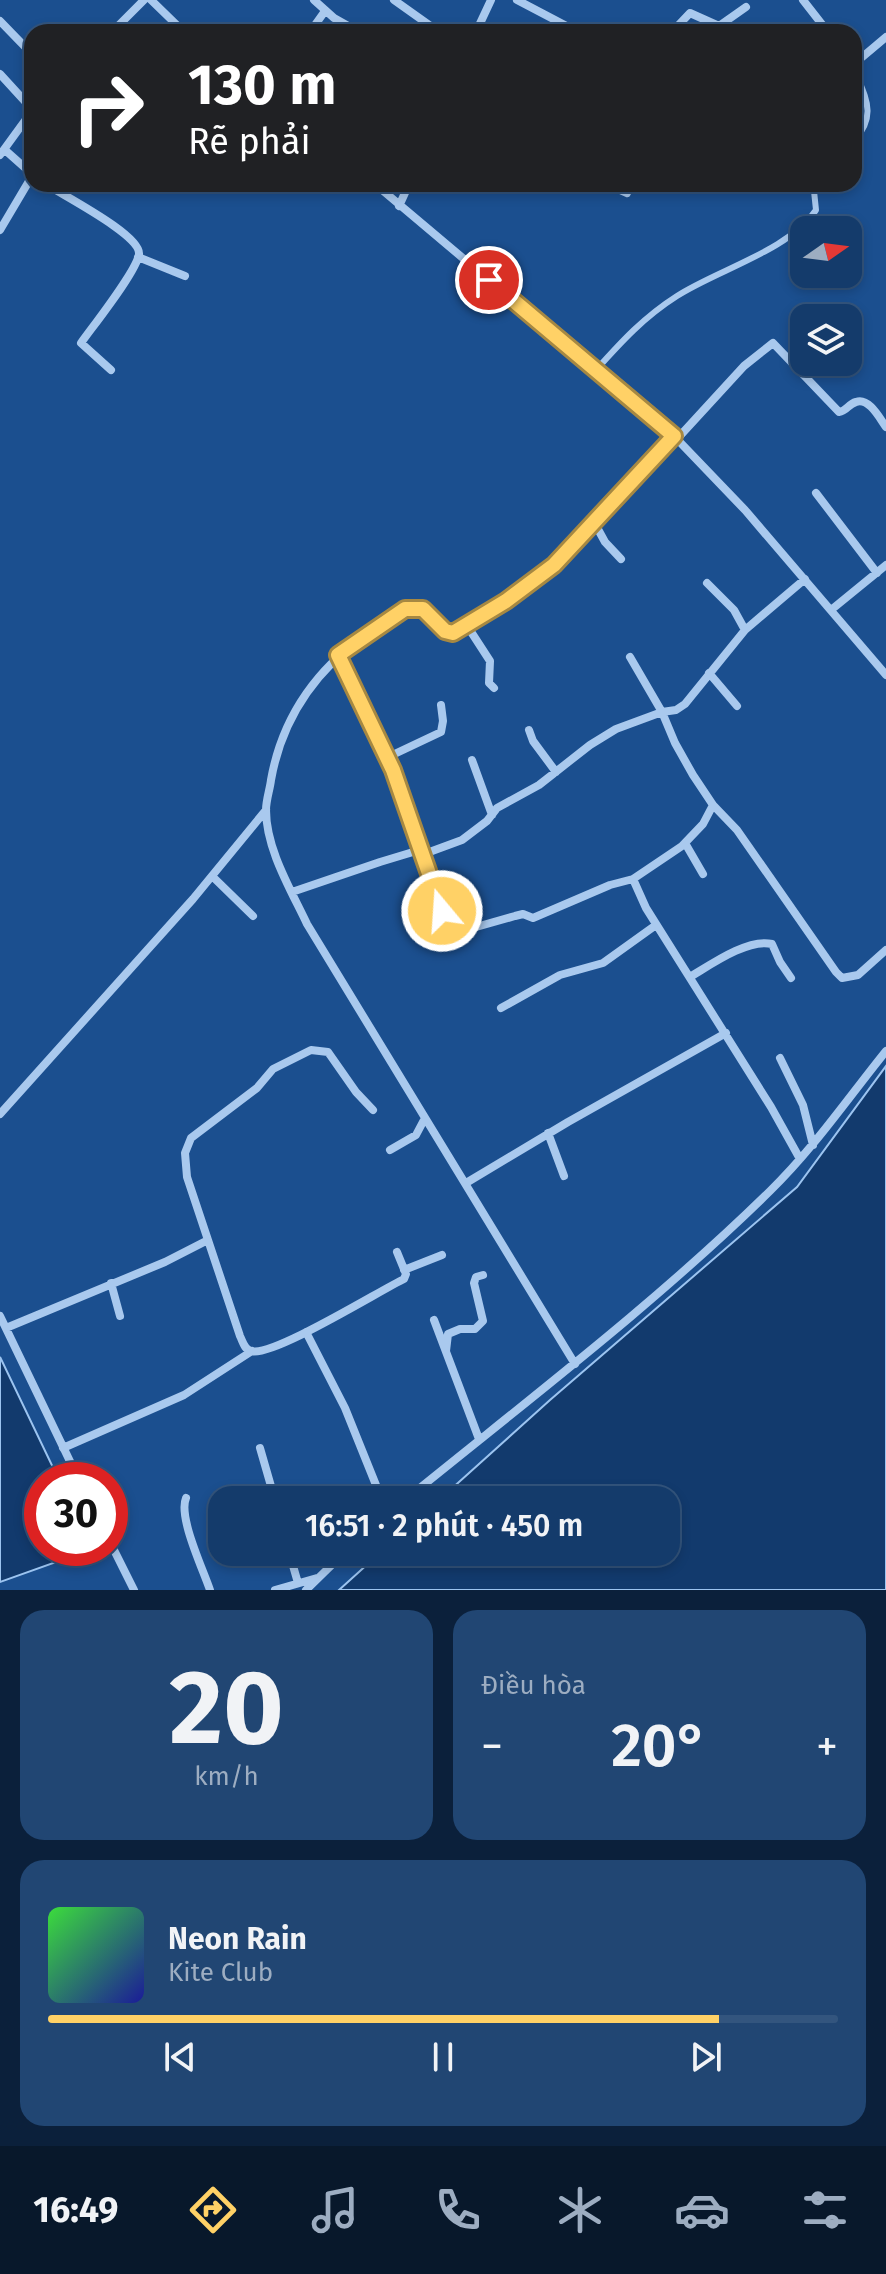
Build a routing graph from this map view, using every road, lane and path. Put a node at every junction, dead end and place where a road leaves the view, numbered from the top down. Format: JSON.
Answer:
{"nodes":[{"id":1,"x":144,"y":0,"type":"edge"},
{"id":2,"x":151,"y":0,"type":"edge"},
{"id":3,"x":314,"y":0,"type":"edge"},
{"id":4,"x":394,"y":0,"type":"edge"},
{"id":5,"x":491,"y":0,"type":"edge"},
{"id":6,"x":517,"y":0,"type":"edge"},
{"id":7,"x":803,"y":0,"type":"edge"},
{"id":8,"x":746,"y":7,"type":"dead end"},
{"id":9,"x":325,"y":11,"type":"junction"},
{"id":10,"x":0,"y":21,"type":"edge"},
{"id":11,"x":120,"y":24,"type":"edge"},
{"id":12,"x":176,"y":24,"type":"edge"},
{"id":13,"x":316,"y":24,"type":"edge"},
{"id":14,"x":345,"y":24,"type":"edge"},
{"id":15,"x":428,"y":24,"type":"edge"},
{"id":16,"x":480,"y":24,"type":"edge"},
{"id":17,"x":563,"y":24,"type":"edge"},
{"id":18,"x":680,"y":24,"type":"edge"},
{"id":19,"x":715,"y":24,"type":"edge"},
{"id":20,"x":722,"y":24,"type":"edge"},
{"id":21,"x":822,"y":24,"type":"edge"},
{"id":22,"x":886,"y":37,"type":"edge"},
{"id":23,"x":24,"y":46,"type":"edge"},
{"id":24,"x":862,"y":59,"type":"edge"},
{"id":25,"x":0,"y":74,"type":"edge"},
{"id":26,"x":862,"y":94,"type":"edge"},
{"id":27,"x":24,"y":101,"type":"edge"},
{"id":28,"x":24,"y":121,"type":"edge"},
{"id":29,"x":862,"y":131,"type":"edge"},
{"id":30,"x":2,"y":152,"type":"edge"},
{"id":31,"x":24,"y":169,"type":"edge"},
{"id":32,"x":24,"y":189,"type":"edge"},
{"id":33,"x":59,"y":192,"type":"edge"},
{"id":34,"x":384,"y":192,"type":"edge"},
{"id":35,"x":405,"y":192,"type":"edge"},
{"id":36,"x":814,"y":192,"type":"edge"},
{"id":37,"x":399,"y":206,"type":"junction"},
{"id":38,"x":0,"y":230,"type":"edge"},
{"id":39,"x":138,"y":257,"type":"junction"},
{"id":40,"x":185,"y":276,"type":"dead end"},
{"id":41,"x":111,"y":370,"type":"dead end"},
{"id":42,"x":596,"y":370,"type":"junction"},
{"id":43,"x":886,"y":427,"type":"edge"},
{"id":44,"x":675,"y":438,"type":"junction"},
{"id":45,"x":816,"y":493,"type":"dead end"},
{"id":46,"x":594,"y":522,"type":"junction"},
{"id":47,"x":621,"y":559,"type":"dead end"},
{"id":48,"x":886,"y":565,"type":"edge"},
{"id":49,"x":877,"y":573,"type":"junction"},
{"id":50,"x":805,"y":579,"type":"junction"},
{"id":51,"x":707,"y":583,"type":"dead end"},
{"id":52,"x":831,"y":610,"type":"junction"},
{"id":53,"x":466,"y":624,"type":"junction"},
{"id":54,"x":745,"y":630,"type":"junction"},
{"id":55,"x":338,"y":655,"type":"junction"},
{"id":56,"x":630,"y":657,"type":"dead end"},
{"id":57,"x":709,"y":673,"type":"junction"},
{"id":58,"x":886,"y":675,"type":"edge"},
{"id":59,"x":494,"y":688,"type":"dead end"},
{"id":60,"x":441,"y":705,"type":"dead end"},
{"id":61,"x":737,"y":706,"type":"dead end"},
{"id":62,"x":662,"y":712,"type":"junction"},
{"id":63,"x":529,"y":730,"type":"dead end"},
{"id":64,"x":386,"y":758,"type":"junction"},
{"id":65,"x":472,"y":760,"type":"dead end"},
{"id":66,"x":556,"y":772,"type":"junction"},
{"id":67,"x":713,"y":805,"type":"junction"},
{"id":68,"x":266,"y":810,"type":"junction"},
{"id":69,"x":492,"y":815,"type":"junction"},
{"id":70,"x":685,"y":843,"type":"junction"},
{"id":71,"x":424,"y":854,"type":"junction"},
{"id":72,"x":703,"y":874,"type":"dead end"},
{"id":73,"x":212,"y":876,"type":"junction"},
{"id":74,"x":633,"y":879,"type":"junction"},
{"id":75,"x":292,"y":892,"type":"junction"},
{"id":76,"x":253,"y":916,"type":"dead end"},
{"id":77,"x":656,"y":925,"type":"junction"},
{"id":78,"x":886,"y":950,"type":"edge"},
{"id":79,"x":690,"y":977,"type":"junction"},
{"id":80,"x":791,"y":978,"type":"dead end"},
{"id":81,"x":501,"y":1008,"type":"dead end"},
{"id":82,"x":726,"y":1033,"type":"junction"},
{"id":83,"x":886,"y":1051,"type":"edge"},
{"id":84,"x":780,"y":1058,"type":"dead end"},
{"id":85,"x":373,"y":1110,"type":"dead end"},
{"id":86,"x":0,"y":1114,"type":"edge"},
{"id":87,"x":425,"y":1118,"type":"junction"},
{"id":88,"x":548,"y":1133,"type":"junction"},
{"id":89,"x":813,"y":1145,"type":"junction"},
{"id":90,"x":390,"y":1150,"type":"dead end"},
{"id":91,"x":800,"y":1159,"type":"junction"},
{"id":92,"x":564,"y":1176,"type":"dead end"},
{"id":93,"x":466,"y":1183,"type":"junction"},
{"id":94,"x":208,"y":1240,"type":"junction"},
{"id":95,"x":397,"y":1252,"type":"dead end"},
{"id":96,"x":442,"y":1255,"type":"dead end"},
{"id":97,"x":404,"y":1270,"type":"junction"},
{"id":98,"x":483,"y":1275,"type":"dead end"},
{"id":99,"x":111,"y":1283,"type":"junction"},
{"id":100,"x":0,"y":1316,"type":"edge"},
{"id":101,"x":120,"y":1316,"type":"dead end"},
{"id":102,"x":434,"y":1320,"type":"dead end"},
{"id":103,"x":6,"y":1328,"type":"junction"},
{"id":104,"x":306,"y":1332,"type":"junction"},
{"id":105,"x":252,"y":1351,"type":"junction"},
{"id":106,"x":446,"y":1352,"type":"junction"},
{"id":107,"x":575,"y":1364,"type":"junction"},
{"id":108,"x":479,"y":1439,"type":"junction"},
{"id":109,"x":63,"y":1448,"type":"junction"},
{"id":110,"x":260,"y":1448,"type":"dead end"},
{"id":111,"x":70,"y":1462,"type":"edge"},
{"id":112,"x":271,"y":1486,"type":"edge"},
{"id":113,"x":376,"y":1486,"type":"edge"},
{"id":114,"x":422,"y":1486,"type":"edge"},
{"id":115,"x":186,"y":1498,"type":"dead end"},
{"id":116,"x":122,"y":1566,"type":"edge"},
{"id":117,"x":293,"y":1566,"type":"edge"},
{"id":118,"x":330,"y":1566,"type":"edge"},
{"id":119,"x":317,"y":1578,"type":"junction"},
{"id":120,"x":298,"y":1583,"type":"junction"},
{"id":121,"x":134,"y":1590,"type":"edge"},
{"id":122,"x":210,"y":1590,"type":"edge"},
{"id":123,"x":275,"y":1590,"type":"edge"},
{"id":124,"x":306,"y":1590,"type":"edge"}],
"edges":[{"from":1,"to":11,"type":"street"},
{"from":2,"to":12,"type":"street"},
{"from":3,"to":9,"type":"street"},
{"from":4,"to":15,"type":"street"},
{"from":5,"to":16,"type":"street"},
{"from":6,"to":17,"type":"street"},
{"from":7,"to":21,"type":"street"},
{"from":8,"to":20,"type":"street"},
{"from":9,"to":13,"type":"street"},
{"from":9,"to":14,"type":"street"},
{"from":10,"to":23,"type":"street"},
{"from":18,"to":19,"type":"street"},
{"from":22,"to":24,"type":"street"},
{"from":25,"to":27,"type":"street"},
{"from":26,"to":29,"type":"lane"},
{"from":28,"to":30,"type":"street"},
{"from":30,"to":31,"type":"street"},
{"from":32,"to":38,"type":"street"},
{"from":33,"to":39,"type":"street"},
{"from":34,"to":37,"type":"street"},
{"from":35,"to":37,"type":"street"},
{"from":36,"to":42,"type":"lane"},
{"from":37,"to":42,"type":"street"},
{"from":39,"to":40,"type":"street"},
{"from":39,"to":41,"type":"street"},
{"from":42,"to":44,"type":"street"},
{"from":43,"to":44,"type":"street"},
{"from":44,"to":46,"type":"street"},
{"from":44,"to":50,"type":"street"},
{"from":45,"to":49,"type":"street"},
{"from":46,"to":47,"type":"street"},
{"from":46,"to":53,"type":"street"},
{"from":48,"to":49,"type":"street"},
{"from":49,"to":52,"type":"street"},
{"from":50,"to":52,"type":"street"},
{"from":50,"to":54,"type":"street"},
{"from":51,"to":54,"type":"street"},
{"from":52,"to":58,"type":"street"},
{"from":53,"to":55,"type":"street"},
{"from":53,"to":59,"type":"street"},
{"from":54,"to":57,"type":"street"},
{"from":55,"to":64,"type":"street"},
{"from":55,"to":68,"type":"street"},
{"from":56,"to":62,"type":"street"},
{"from":57,"to":61,"type":"street"},
{"from":57,"to":62,"type":"street"},
{"from":60,"to":64,"type":"street"},
{"from":62,"to":66,"type":"street"},
{"from":62,"to":67,"type":"street"},
{"from":63,"to":66,"type":"street"},
{"from":64,"to":71,"type":"street"},
{"from":65,"to":69,"type":"street"},
{"from":66,"to":69,"type":"street"},
{"from":67,"to":70,"type":"street"},
{"from":67,"to":78,"type":"street"},
{"from":68,"to":73,"type":"street"},
{"from":68,"to":75,"type":"street"},
{"from":69,"to":71,"type":"street"},
{"from":70,"to":72,"type":"street"},
{"from":70,"to":74,"type":"street"},
{"from":71,"to":74,"type":"street"},
{"from":71,"to":75,"type":"street"},
{"from":73,"to":76,"type":"street"},
{"from":73,"to":86,"type":"street"},
{"from":74,"to":77,"type":"street"},
{"from":75,"to":87,"type":"street"},
{"from":77,"to":79,"type":"street"},
{"from":77,"to":81,"type":"street"},
{"from":79,"to":80,"type":"street"},
{"from":79,"to":82,"type":"street"},
{"from":82,"to":88,"type":"street"},
{"from":82,"to":91,"type":"street"},
{"from":83,"to":89,"type":"street"},
{"from":84,"to":89,"type":"street"},
{"from":85,"to":94,"type":"street"},
{"from":87,"to":90,"type":"street"},
{"from":87,"to":93,"type":"street"},
{"from":88,"to":92,"type":"street"},
{"from":88,"to":93,"type":"street"},
{"from":89,"to":91,"type":"street"},
{"from":91,"to":107,"type":"street"},
{"from":93,"to":107,"type":"street"},
{"from":94,"to":99,"type":"street"},
{"from":94,"to":105,"type":"street"},
{"from":95,"to":97,"type":"street"},
{"from":96,"to":97,"type":"street"},
{"from":97,"to":104,"type":"street"},
{"from":98,"to":106,"type":"street"},
{"from":99,"to":101,"type":"street"},
{"from":99,"to":103,"type":"street"},
{"from":100,"to":103,"type":"street"},
{"from":102,"to":106,"type":"street"},
{"from":103,"to":109,"type":"street"},
{"from":104,"to":105,"type":"street"},
{"from":104,"to":113,"type":"street"},
{"from":105,"to":109,"type":"street"},
{"from":106,"to":108,"type":"street"},
{"from":107,"to":108,"type":"street"},
{"from":108,"to":114,"type":"street"},
{"from":109,"to":111,"type":"street"},
{"from":110,"to":112,"type":"street"},
{"from":115,"to":122,"type":"street"},
{"from":116,"to":121,"type":"street"},
{"from":117,"to":120,"type":"street"},
{"from":118,"to":119,"type":"street"},
{"from":119,"to":120,"type":"street"},
{"from":119,"to":124,"type":"street"},
{"from":120,"to":123,"type":"street"}]}
